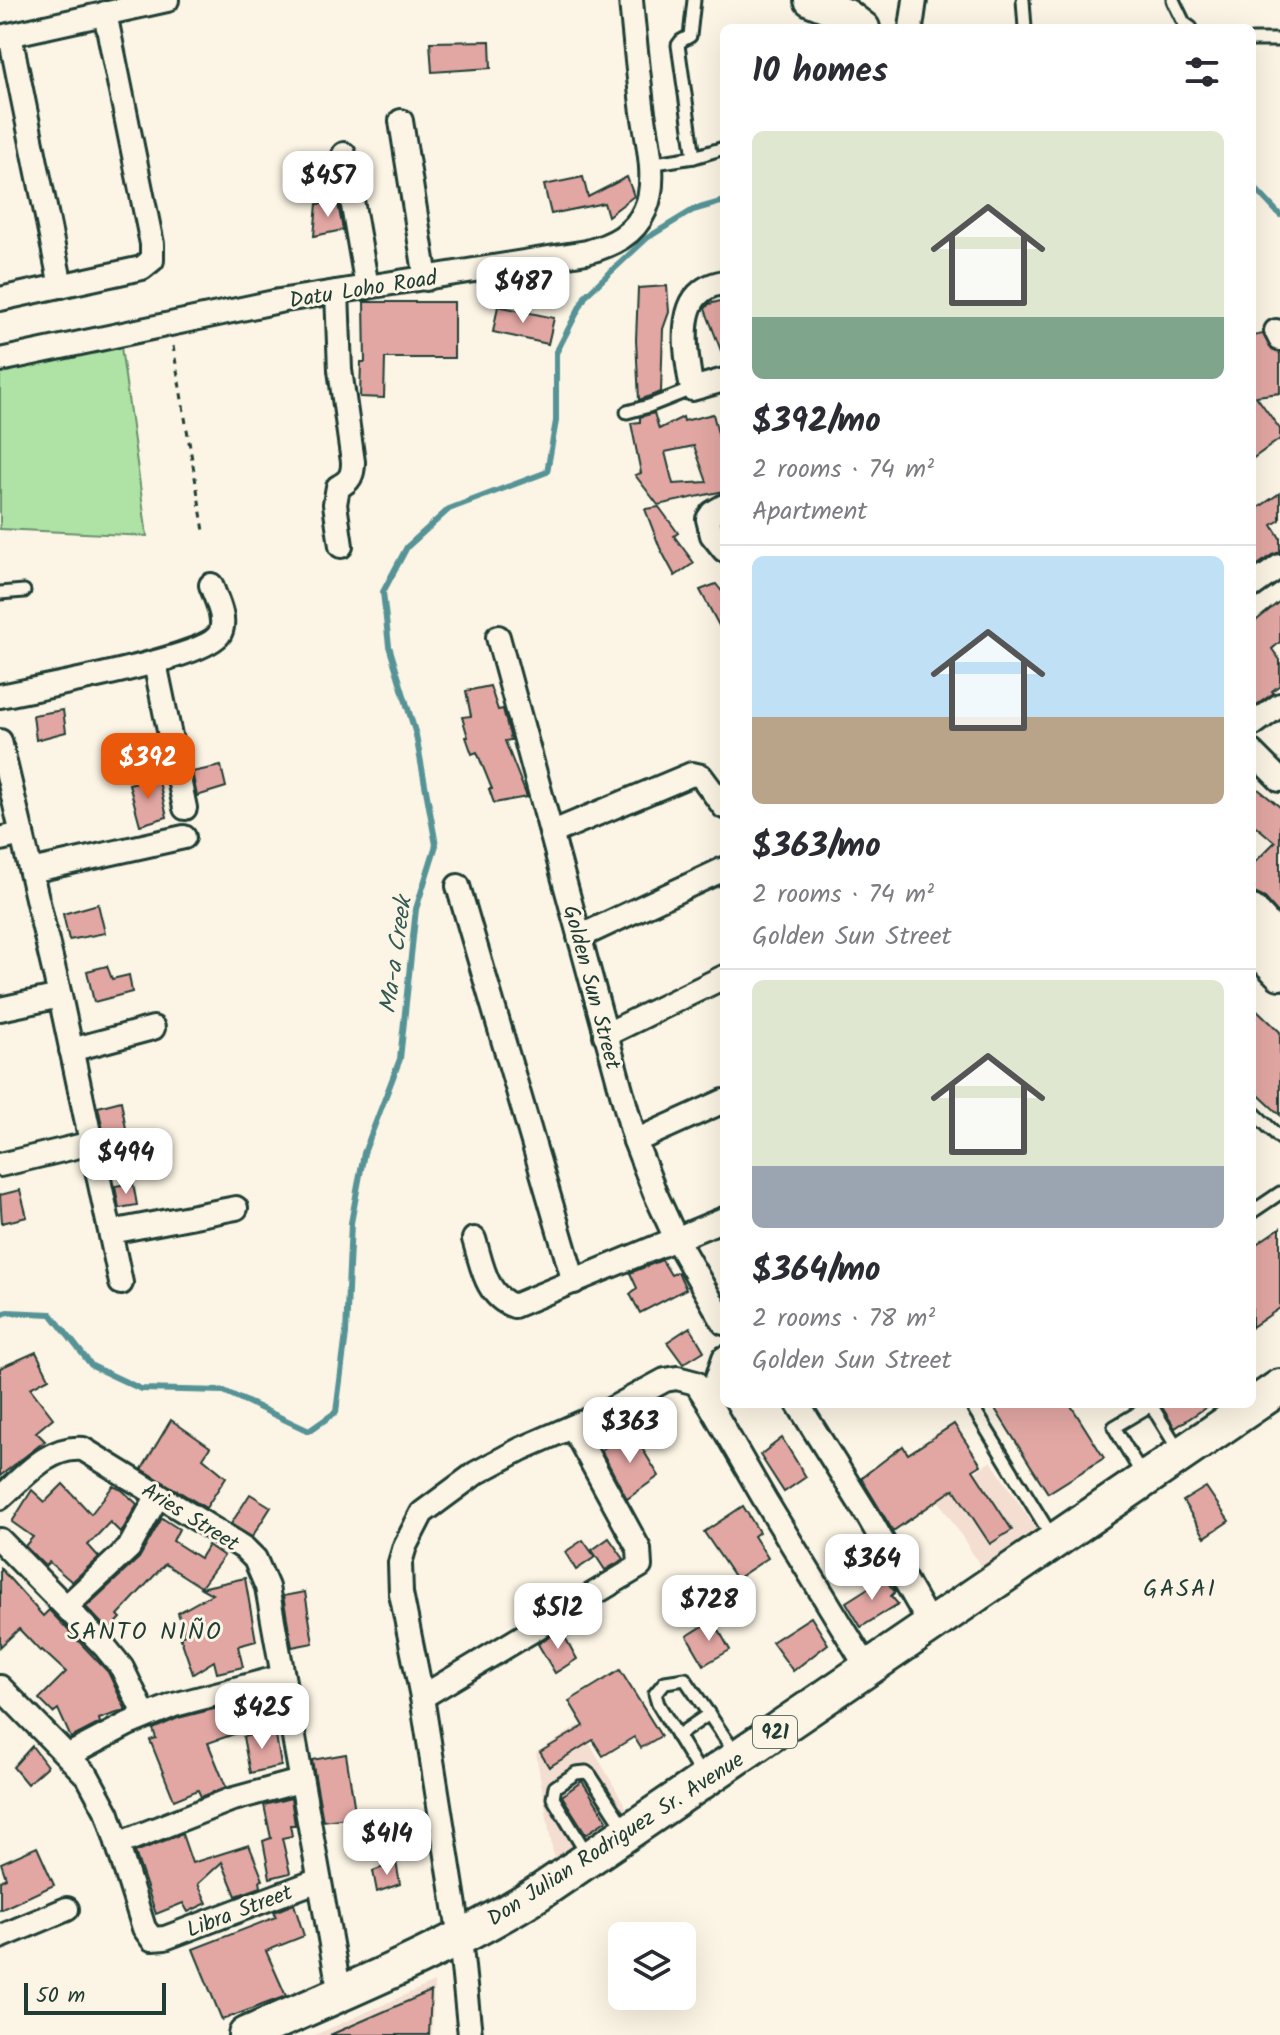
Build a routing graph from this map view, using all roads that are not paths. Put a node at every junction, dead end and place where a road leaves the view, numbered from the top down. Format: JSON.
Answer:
{"nodes":[{"id":1,"x":167,"y":0,"type":"edge"},
{"id":2,"x":631,"y":0,"type":"edge"},
{"id":3,"x":694,"y":0,"type":"edge"},
{"id":4,"x":810,"y":0,"type":"edge"},
{"id":5,"x":915,"y":0,"type":"edge"},
{"id":6,"x":1023,"y":0,"type":"edge"},
{"id":7,"x":1173,"y":0,"type":"edge"},
{"id":8,"x":105,"y":13,"type":"junction"},
{"id":9,"x":859,"y":24,"type":"edge"},
{"id":10,"x":912,"y":24,"type":"edge"},
{"id":11,"x":1025,"y":24,"type":"edge"},
{"id":12,"x":1185,"y":24,"type":"edge"},
{"id":13,"x":5,"y":36,"type":"edge"},
{"id":14,"x":1256,"y":40,"type":"edge"},
{"id":15,"x":1280,"y":40,"type":"edge"},
{"id":16,"x":401,"y":121,"type":"dead end"},
{"id":17,"x":720,"y":149,"type":"edge"},
{"id":18,"x":344,"y":154,"type":"dead end"},
{"id":19,"x":694,"y":157,"type":"junction"},
{"id":20,"x":649,"y":164,"type":"junction"},
{"id":21,"x":426,"y":279,"type":"junction"},
{"id":22,"x":720,"y":284,"type":"edge"},
{"id":23,"x":61,"y":286,"type":"junction"},
{"id":24,"x":367,"y":287,"type":"junction"},
{"id":25,"x":337,"y":292,"type":"junction"},
{"id":26,"x":0,"y":299,"type":"edge"},
{"id":27,"x":0,"y":360,"type":"edge"},
{"id":28,"x":720,"y":381,"type":"edge"},
{"id":29,"x":692,"y":389,"type":"junction"},
{"id":30,"x":627,"y":412,"type":"dead end"},
{"id":31,"x":716,"y":513,"type":"edge"},
{"id":32,"x":720,"y":545,"type":"edge"},
{"id":33,"x":341,"y":546,"type":"dead end"},
{"id":34,"x":1280,"y":566,"type":"edge"},
{"id":35,"x":1256,"y":583,"type":"edge"},
{"id":36,"x":211,"y":585,"type":"dead end"},
{"id":37,"x":24,"y":591,"type":"dead end"},
{"id":38,"x":0,"y":593,"type":"edge"},
{"id":39,"x":498,"y":637,"type":"dead end"},
{"id":40,"x":155,"y":663,"type":"junction"},
{"id":41,"x":0,"y":696,"type":"edge"},
{"id":42,"x":1280,"y":705,"type":"edge"},
{"id":43,"x":1256,"y":722,"type":"edge"},
{"id":44,"x":0,"y":741,"type":"edge"},
{"id":45,"x":1256,"y":756,"type":"edge"},
{"id":46,"x":1280,"y":780,"type":"edge"},
{"id":47,"x":720,"y":801,"type":"edge"},
{"id":48,"x":185,"y":808,"type":"dead end"},
{"id":49,"x":551,"y":833,"type":"junction"},
{"id":50,"x":11,"y":836,"type":"edge"},
{"id":51,"x":184,"y":837,"type":"dead end"},
{"id":52,"x":31,"y":871,"type":"junction"},
{"id":53,"x":720,"y":871,"type":"edge"},
{"id":54,"x":458,"y":886,"type":"dead end"},
{"id":55,"x":1256,"y":915,"type":"edge"},
{"id":56,"x":579,"y":937,"type":"junction"},
{"id":57,"x":1280,"y":941,"type":"edge"},
{"id":58,"x":1256,"y":949,"type":"edge"},
{"id":59,"x":1280,"y":974,"type":"edge"},
{"id":60,"x":720,"y":979,"type":"edge"},
{"id":61,"x":60,"y":996,"type":"junction"},
{"id":62,"x":0,"y":1009,"type":"edge"},
{"id":63,"x":153,"y":1028,"type":"dead end"},
{"id":64,"x":605,"y":1035,"type":"junction"},
{"id":65,"x":71,"y":1050,"type":"junction"},
{"id":66,"x":720,"y":1103,"type":"edge"},
{"id":67,"x":1256,"y":1115,"type":"edge"},
{"id":68,"x":1280,"y":1138,"type":"edge"},
{"id":69,"x":635,"y":1141,"type":"junction"},
{"id":70,"x":92,"y":1143,"type":"junction"},
{"id":71,"x":0,"y":1165,"type":"edge"},
{"id":72,"x":1280,"y":1193,"type":"edge"},
{"id":73,"x":236,"y":1208,"type":"dead end"},
{"id":74,"x":1256,"y":1209,"type":"edge"},
{"id":75,"x":720,"y":1221,"type":"edge"},
{"id":76,"x":111,"y":1232,"type":"junction"},
{"id":77,"x":474,"y":1239,"type":"dead end"},
{"id":78,"x":677,"y":1241,"type":"junction"},
{"id":79,"x":574,"y":1282,"type":"junction"},
{"id":80,"x":121,"y":1283,"type":"dead end"},
{"id":81,"x":720,"y":1316,"type":"edge"},
{"id":82,"x":720,"y":1370,"type":"edge"},
{"id":83,"x":1280,"y":1387,"type":"edge"},
{"id":84,"x":1256,"y":1400,"type":"edge"},
{"id":85,"x":709,"y":1403,"type":"junction"},
{"id":86,"x":800,"y":1408,"type":"edge"},
{"id":87,"x":973,"y":1408,"type":"edge"},
{"id":88,"x":1146,"y":1408,"type":"edge"},
{"id":89,"x":1153,"y":1408,"type":"edge"},
{"id":90,"x":1233,"y":1413,"type":"edge"},
{"id":91,"x":573,"y":1428,"type":"junction"},
{"id":92,"x":1182,"y":1455,"type":"junction"},
{"id":93,"x":1145,"y":1480,"type":"junction"},
{"id":94,"x":158,"y":1495,"type":"junction"},
{"id":95,"x":0,"y":1498,"type":"edge"},
{"id":96,"x":0,"y":1540,"type":"edge"},
{"id":97,"x":1055,"y":1542,"type":"junction"},
{"id":98,"x":67,"y":1606,"type":"junction"},
{"id":99,"x":931,"y":1626,"type":"junction"},
{"id":100,"x":868,"y":1669,"type":"junction"},
{"id":101,"x":281,"y":1677,"type":"junction"},
{"id":102,"x":0,"y":1687,"type":"edge"},
{"id":103,"x":422,"y":1697,"type":"junction"},
{"id":104,"x":709,"y":1714,"type":"junction"},
{"id":105,"x":145,"y":1716,"type":"junction"},
{"id":106,"x":677,"y":1736,"type":"junction"},
{"id":107,"x":69,"y":1755,"type":"junction"},
{"id":108,"x":738,"y":1757,"type":"junction"},
{"id":109,"x":704,"y":1780,"type":"junction"},
{"id":110,"x":300,"y":1781,"type":"junction"},
{"id":111,"x":627,"y":1832,"type":"junction"},
{"id":112,"x":118,"y":1844,"type":"junction"},
{"id":113,"x":589,"y":1858,"type":"junction"},
{"id":114,"x":319,"y":1880,"type":"junction"},
{"id":115,"x":67,"y":1909,"type":"dead end"},
{"id":116,"x":0,"y":1937,"type":"edge"},
{"id":117,"x":460,"y":1938,"type":"junction"},
{"id":118,"x":340,"y":1994,"type":"junction"},
{"id":119,"x":246,"y":2035,"type":"edge"},
{"id":120,"x":470,"y":2035,"type":"edge"}],
"edges":[{"from":1,"to":8,"type":"street"},
{"from":2,"to":20,"type":"street","name":"Datu Loho Road"},
{"from":3,"to":19,"type":"lane"},
{"from":4,"to":9,"type":"main road"},
{"from":5,"to":10,"type":"street"},
{"from":6,"to":11,"type":"lane"},
{"from":7,"to":12,"type":"lane"},
{"from":8,"to":13,"type":"street"},
{"from":8,"to":23,"type":"street"},
{"from":13,"to":23,"type":"street"},
{"from":14,"to":15,"type":"lane"},
{"from":16,"to":21,"type":"street"},
{"from":17,"to":19,"type":"lane"},
{"from":18,"to":24,"type":"street"},
{"from":19,"to":20,"type":"lane"},
{"from":20,"to":21,"type":"street","name":"Datu Loho Road"},
{"from":21,"to":24,"type":"street","name":"Datu Loho Road"},
{"from":22,"to":29,"type":"street"},
{"from":23,"to":26,"type":"street"},
{"from":24,"to":25,"type":"street","name":"Datu Loho Road"},
{"from":25,"to":27,"type":"street","name":"Datu Loho Road"},
{"from":25,"to":33,"type":"street"},
{"from":28,"to":29,"type":"street"},
{"from":29,"to":30,"type":"lane"},
{"from":31,"to":32,"type":"street"},
{"from":34,"to":35,"type":"street"},
{"from":36,"to":40,"type":"street"},
{"from":37,"to":38,"type":"lane"},
{"from":39,"to":49,"type":"street","name":"Golden Sun Street"},
{"from":40,"to":41,"type":"street"},
{"from":40,"to":48,"type":"street"},
{"from":42,"to":43,"type":"street"},
{"from":44,"to":50,"type":"street"},
{"from":45,"to":46,"type":"street"},
{"from":47,"to":49,"type":"street"},
{"from":49,"to":56,"type":"street","name":"Golden Sun Street"},
{"from":50,"to":52,"type":"street"},
{"from":51,"to":52,"type":"street"},
{"from":52,"to":61,"type":"street"},
{"from":53,"to":56,"type":"street"},
{"from":54,"to":79,"type":"street"},
{"from":55,"to":57,"type":"main road"},
{"from":56,"to":64,"type":"street","name":"Golden Sun Street"},
{"from":58,"to":59,"type":"main road"},
{"from":60,"to":64,"type":"street"},
{"from":61,"to":62,"type":"street"},
{"from":61,"to":65,"type":"street"},
{"from":63,"to":65,"type":"street"},
{"from":64,"to":69,"type":"street","name":"Golden Sun Street"},
{"from":65,"to":70,"type":"street"},
{"from":66,"to":69,"type":"street"},
{"from":67,"to":68,"type":"lane"},
{"from":69,"to":78,"type":"street","name":"Golden Sun Street"},
{"from":70,"to":71,"type":"street"},
{"from":70,"to":76,"type":"street"},
{"from":72,"to":74,"type":"lane"},
{"from":73,"to":76,"type":"street"},
{"from":75,"to":78,"type":"street"},
{"from":76,"to":80,"type":"street"},
{"from":77,"to":79,"type":"street"},
{"from":78,"to":79,"type":"street"},
{"from":78,"to":81,"type":"street","name":"Golden Sun Street"},
{"from":82,"to":85,"type":"street"},
{"from":83,"to":84,"type":"main road","name":"Don Julian Rodriguez Sr. Avenue","number":"921"},
{"from":85,"to":91,"type":"street"},
{"from":85,"to":100,"type":"street"},
{"from":86,"to":99,"type":"street"},
{"from":87,"to":97,"type":"lane"},
{"from":88,"to":93,"type":"lane"},
{"from":89,"to":92,"type":"lane"},
{"from":90,"to":92,"type":"main road","name":"Don Julian Rodriguez Sr. Avenue","number":"921"},
{"from":91,"to":103,"type":"street"},
{"from":91,"to":103,"type":"street"},
{"from":92,"to":93,"type":"main road","name":"Don Julian Rodriguez Sr. Avenue","number":"921"},
{"from":93,"to":97,"type":"main road","name":"Don Julian Rodriguez Sr. Avenue","number":"921"},
{"from":94,"to":95,"type":"street","name":"Aries Street"},
{"from":94,"to":98,"type":"street"},
{"from":94,"to":101,"type":"street","name":"Aries Street"},
{"from":96,"to":98,"type":"street"},
{"from":97,"to":99,"type":"main road","name":"Don Julian Rodriguez Sr. Avenue","number":"921"},
{"from":98,"to":105,"type":"street"},
{"from":99,"to":100,"type":"main road","name":"Don Julian Rodriguez Sr. Avenue","number":"921"},
{"from":100,"to":108,"type":"main road","name":"Don Julian Rodriguez Sr. Avenue","number":"921"},
{"from":101,"to":105,"type":"street"},
{"from":101,"to":110,"type":"street","name":"Aries Street"},
{"from":102,"to":107,"type":"street"},
{"from":103,"to":117,"type":"street"},
{"from":104,"to":106,"type":"lane"},
{"from":104,"to":106,"type":"lane"},
{"from":104,"to":108,"type":"lane"},
{"from":105,"to":107,"type":"street"},
{"from":106,"to":109,"type":"lane"},
{"from":107,"to":112,"type":"street"},
{"from":108,"to":109,"type":"main road","name":"Don Julian Rodriguez Sr. Avenue","number":"921"},
{"from":109,"to":111,"type":"main road","name":"Don Julian Rodriguez Sr. Avenue","number":"921"},
{"from":110,"to":112,"type":"street"},
{"from":110,"to":114,"type":"street","name":"Aries Street"},
{"from":111,"to":113,"type":"main road","name":"Don Julian Rodriguez Sr. Avenue","number":"921"},
{"from":111,"to":113,"type":"lane"},
{"from":112,"to":114,"type":"street","name":"Libra Street"},
{"from":113,"to":117,"type":"main road","name":"Don Julian Rodriguez Sr. Avenue","number":"921"},
{"from":114,"to":118,"type":"street","name":"Aries Street"},
{"from":115,"to":116,"type":"street"},
{"from":117,"to":118,"type":"main road","name":"Don Julian Rodriguez Sr. Avenue","number":"921"},
{"from":117,"to":120,"type":"street"},
{"from":118,"to":119,"type":"main road","name":"Don Julian Rodriguez Sr. Avenue","number":"921"}]}
